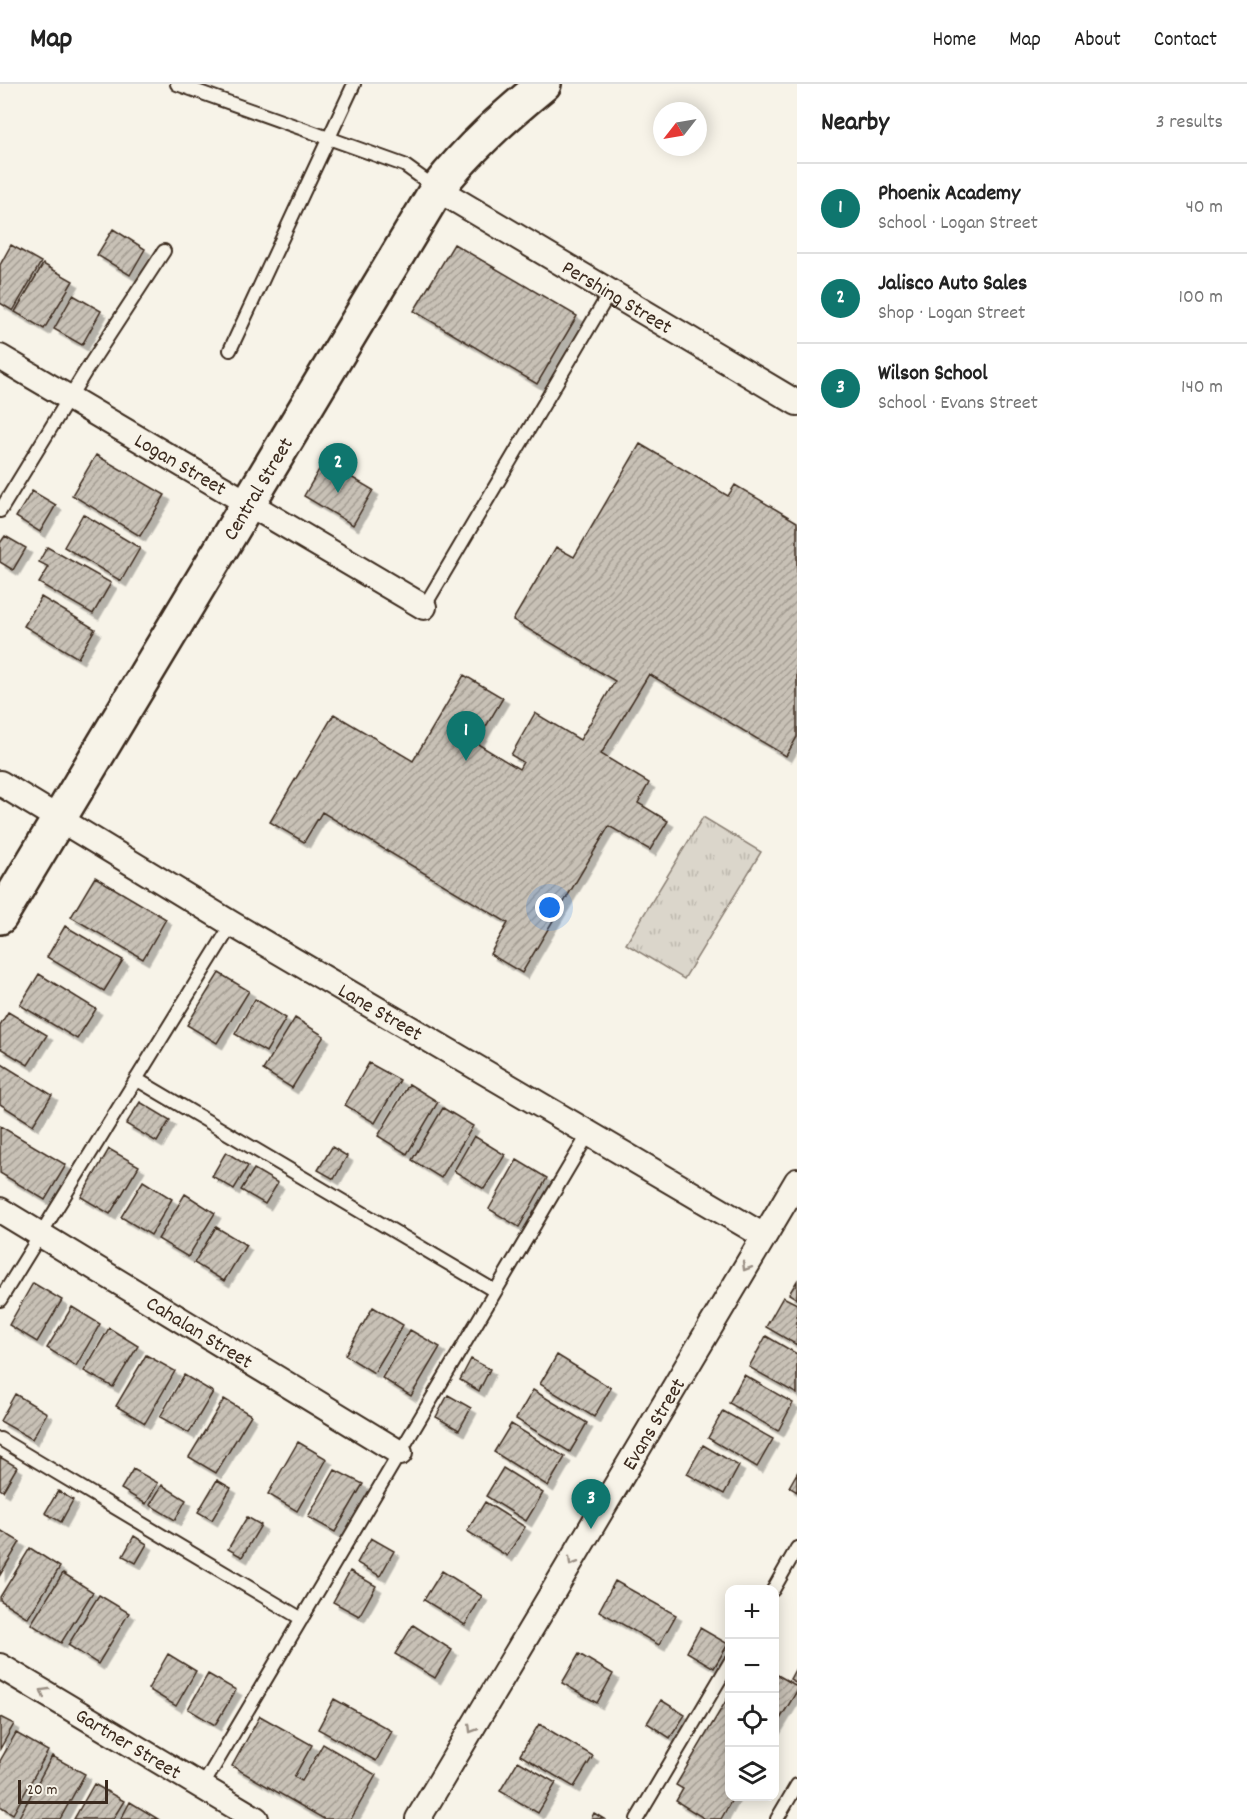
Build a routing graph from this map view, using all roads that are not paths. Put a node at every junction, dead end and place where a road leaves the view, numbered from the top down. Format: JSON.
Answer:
{"nodes":[{"id":1,"x":177,"y":84,"type":"edge"},
{"id":2,"x":354,"y":84,"type":"edge"},
{"id":3,"x":544,"y":84,"type":"edge"},
{"id":4,"x":329,"y":139,"type":"junction"},
{"id":5,"x":437,"y":189,"type":"junction"},
{"id":6,"x":164,"y":251,"type":"dead end"},
{"id":7,"x":610,"y":292,"type":"junction"},
{"id":8,"x":230,"y":350,"type":"dead end"},
{"id":9,"x":0,"y":357,"type":"edge"},
{"id":10,"x":69,"y":398,"type":"junction"},
{"id":11,"x":797,"y":403,"type":"edge"},
{"id":12,"x":249,"y":504,"type":"junction"},
{"id":13,"x":0,"y":511,"type":"edge"},
{"id":14,"x":424,"y":607,"type":"joint"},
{"id":15,"x":0,"y":783,"type":"edge"},
{"id":16,"x":59,"y":819,"type":"junction"},
{"id":17,"x":0,"y":917,"type":"edge"},
{"id":18,"x":232,"y":924,"type":"junction"},
{"id":19,"x":136,"y":1079,"type":"junction"},
{"id":20,"x":589,"y":1133,"type":"junction"},
{"id":21,"x":797,"y":1181,"type":"edge"},
{"id":22,"x":0,"y":1210,"type":"edge"},
{"id":23,"x":39,"y":1234,"type":"junction"},
{"id":24,"x":764,"y":1236,"type":"junction"},
{"id":25,"x":495,"y":1291,"type":"junction"},
{"id":26,"x":0,"y":1300,"type":"edge"},
{"id":27,"x":0,"y":1439,"type":"edge"},
{"id":28,"x":400,"y":1453,"type":"junction"},
{"id":29,"x":797,"y":1548,"type":"edge"},
{"id":30,"x":776,"y":1585,"type":"edge"},
{"id":31,"x":302,"y":1619,"type":"junction"},
{"id":32,"x":0,"y":1666,"type":"edge"},
{"id":33,"x":725,"y":1669,"type":"edge"},
{"id":34,"x":797,"y":1785,"type":"edge"},
{"id":35,"x":202,"y":1786,"type":"junction"},
{"id":36,"x":256,"y":1819,"type":"edge"},
{"id":37,"x":418,"y":1819,"type":"edge"},
{"id":38,"x":637,"y":1819,"type":"edge"},
{"id":39,"x":777,"y":1819,"type":"edge"}],
"edges":[{"from":1,"to":4,"type":"lane"},
{"from":2,"to":4,"type":"lane"},
{"from":3,"to":5,"type":"street","name":"Central Street"},
{"from":4,"to":5,"type":"lane"},
{"from":4,"to":8,"type":"lane"},
{"from":5,"to":7,"type":"street","name":"Pershing Street"},
{"from":5,"to":12,"type":"street","name":"Central Street"},
{"from":6,"to":10,"type":"lane"},
{"from":7,"to":11,"type":"street","name":"Pershing Street"},
{"from":7,"to":14,"type":"lane"},
{"from":9,"to":10,"type":"street","name":"Logan Street"},
{"from":10,"to":12,"type":"street","name":"Logan Street"},
{"from":10,"to":13,"type":"lane"},
{"from":12,"to":14,"type":"street","name":"Logan Street"},
{"from":12,"to":16,"type":"street","name":"Central Street"},
{"from":15,"to":16,"type":"street","name":"Lane Street"},
{"from":16,"to":17,"type":"street","name":"Central Street"},
{"from":16,"to":18,"type":"street","name":"Lane Street"},
{"from":18,"to":19,"type":"lane"},
{"from":18,"to":20,"type":"street","name":"Lane Street"},
{"from":19,"to":23,"type":"lane"},
{"from":19,"to":25,"type":"lane"},
{"from":20,"to":24,"type":"street","name":"Lane Street"},
{"from":20,"to":25,"type":"lane"},
{"from":21,"to":24,"type":"street","name":"Evans Street"},
{"from":22,"to":23,"type":"street","name":"Cahalan Street"},
{"from":23,"to":26,"type":"lane"},
{"from":23,"to":28,"type":"street","name":"Cahalan Street"},
{"from":24,"to":37,"type":"street","name":"Evans Street","one_way":true},
{"from":25,"to":28,"type":"lane"},
{"from":27,"to":31,"type":"lane"},
{"from":28,"to":31,"type":"lane"},
{"from":29,"to":30,"type":"lane"},
{"from":31,"to":35,"type":"lane"},
{"from":35,"to":32,"type":"street","name":"Gartner Street","one_way":true},
{"from":33,"to":38,"type":"lane"},
{"from":34,"to":39,"type":"lane"},
{"from":35,"to":36,"type":"street","name":"Gartner Street"}]}
